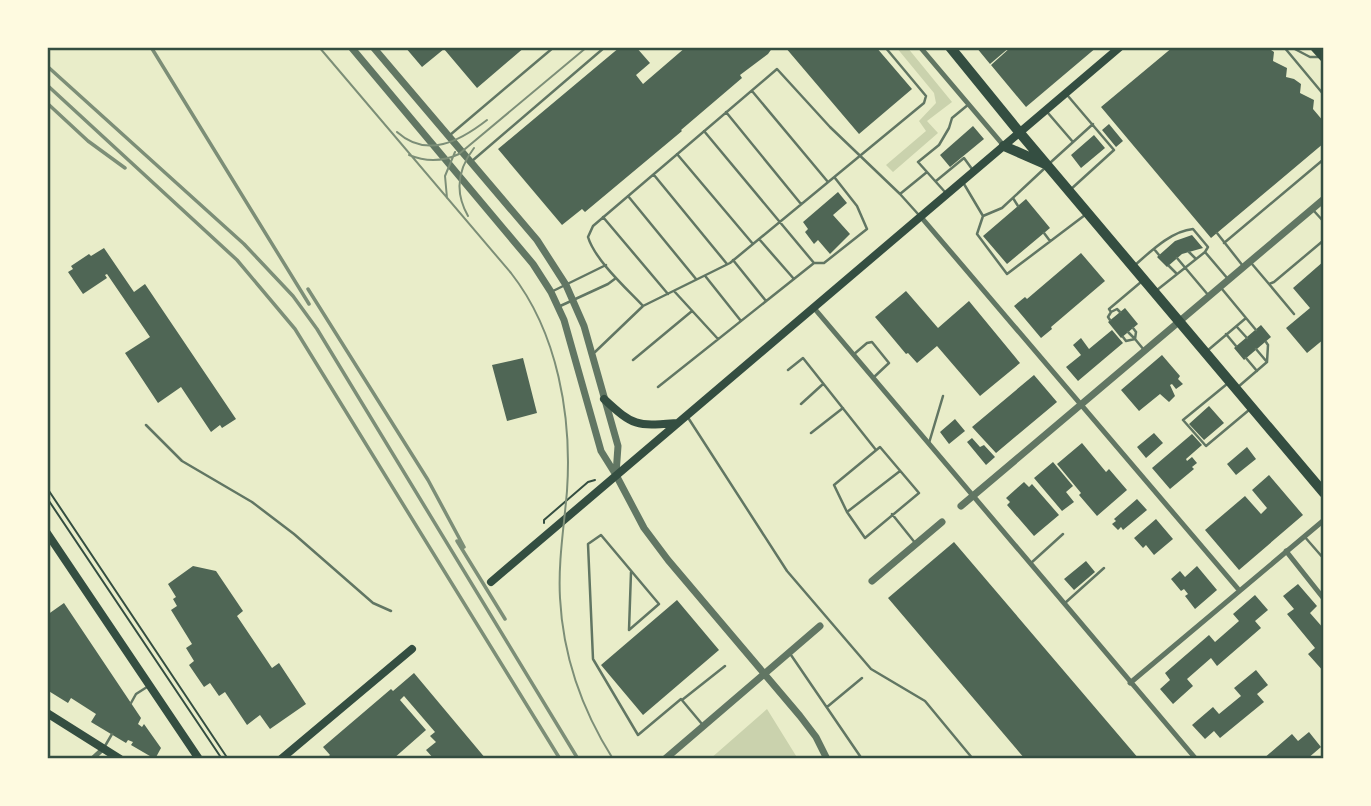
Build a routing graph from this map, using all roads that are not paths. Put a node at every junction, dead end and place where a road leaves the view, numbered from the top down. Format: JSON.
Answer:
{"nodes":[{"id":1,"x":351,"y":47,"type":"edge"},
{"id":2,"x":373,"y":47,"type":"edge"},
{"id":3,"x":554,"y":47,"type":"edge"},
{"id":4,"x":605,"y":47,"type":"edge"},
{"id":5,"x":885,"y":47,"type":"edge"},
{"id":6,"x":920,"y":47,"type":"edge"},
{"id":7,"x":950,"y":47,"type":"edge"},
{"id":8,"x":1120,"y":47,"type":"edge"},
{"id":9,"x":1284,"y":47,"type":"edge"},
{"id":10,"x":1291,"y":47,"type":"edge"},
{"id":11,"x":1315,"y":47,"type":"edge"},
{"id":12,"x":1323,"y":57,"type":"edge"},
{"id":13,"x":752,"y":91,"type":"junction"},
{"id":14,"x":1065,"y":94,"type":"junction"},
{"id":15,"x":1324,"y":95,"type":"edge"},
{"id":16,"x":422,"y":104,"type":"junction"},
{"id":17,"x":969,"y":104,"type":"junction"},
{"id":18,"x":1046,"y":110,"type":"junction"},
{"id":19,"x":726,"y":112,"type":"junction"},
{"id":20,"x":409,"y":116,"type":"junction"},
{"id":21,"x":1093,"y":124,"type":"junction"},
{"id":22,"x":704,"y":131,"type":"junction"},
{"id":23,"x":1020,"y":132,"type":"junction"},
{"id":24,"x":449,"y":136,"type":"junction"},
{"id":25,"x":1073,"y":142,"type":"junction"},
{"id":26,"x":1004,"y":146,"type":"junction"},
{"id":27,"x":677,"y":154,"type":"junction"},
{"id":28,"x":860,"y":156,"type":"junction"},
{"id":29,"x":1324,"y":159,"type":"edge"},
{"id":30,"x":471,"y":162,"type":"junction"},
{"id":31,"x":1047,"y":165,"type":"junction"},
{"id":32,"x":927,"y":172,"type":"junction"},
{"id":33,"x":974,"y":172,"type":"junction"},
{"id":34,"x":654,"y":174,"type":"junction"},
{"id":35,"x":834,"y":177,"type":"junction"},
{"id":36,"x":962,"y":181,"type":"junction"},
{"id":37,"x":828,"y":182,"type":"junction"},
{"id":38,"x":936,"y":182,"type":"junction"},
{"id":39,"x":1069,"y":191,"type":"junction"},
{"id":40,"x":900,"y":194,"type":"junction"},
{"id":41,"x":628,"y":195,"type":"junction"},
{"id":42,"x":947,"y":195,"type":"junction"},
{"id":43,"x":1013,"y":198,"type":"junction"},
{"id":44,"x":1324,"y":199,"type":"edge"},
{"id":45,"x":801,"y":204,"type":"junction"},
{"id":46,"x":1018,"y":206,"type":"dead end"},
{"id":47,"x":1312,"y":209,"type":"junction"},
{"id":48,"x":1087,"y":213,"type":"junction"},
{"id":49,"x":983,"y":216,"type":"junction"},
{"id":50,"x":603,"y":217,"type":"junction"},
{"id":51,"x":921,"y":217,"type":"junction"},
{"id":52,"x":780,"y":222,"type":"junction"},
{"id":53,"x":1324,"y":222,"type":"edge"},
{"id":54,"x":1044,"y":233,"type":"dead end"},
{"id":55,"x":1216,"y":233,"type":"dead end"},
{"id":56,"x":1176,"y":235,"type":"junction"},
{"id":57,"x":759,"y":239,"type":"junction"},
{"id":58,"x":1179,"y":239,"type":"dead end"},
{"id":59,"x":1324,"y":240,"type":"edge"},
{"id":60,"x":1050,"y":241,"type":"junction"},
{"id":61,"x":1164,"y":242,"type":"junction"},
{"id":62,"x":1224,"y":243,"type":"junction"},
{"id":63,"x":753,"y":244,"type":"junction"},
{"id":64,"x":1168,"y":247,"type":"dead end"},
{"id":65,"x":1154,"y":249,"type":"junction"},
{"id":66,"x":1189,"y":252,"type":"dead end"},
{"id":67,"x":1205,"y":252,"type":"junction"},
{"id":68,"x":1159,"y":255,"type":"dead end"},
{"id":69,"x":1177,"y":258,"type":"dead end"},
{"id":70,"x":1196,"y":259,"type":"junction"},
{"id":71,"x":733,"y":260,"type":"junction"},
{"id":72,"x":814,"y":263,"type":"junction"},
{"id":73,"x":727,"y":264,"type":"junction"},
{"id":74,"x":1247,"y":264,"type":"junction"},
{"id":75,"x":606,"y":265,"type":"junction"},
{"id":76,"x":1169,"y":265,"type":"dead end"},
{"id":77,"x":1133,"y":267,"type":"junction"},
{"id":78,"x":1185,"y":267,"type":"junction"},
{"id":79,"x":1176,"y":274,"type":"junction"},
{"id":80,"x":705,"y":275,"type":"junction"},
{"id":81,"x":616,"y":278,"type":"junction"},
{"id":82,"x":696,"y":279,"type":"junction"},
{"id":83,"x":794,"y":279,"type":"junction"},
{"id":84,"x":1144,"y":279,"type":"junction"},
{"id":85,"x":1229,"y":279,"type":"junction"},
{"id":86,"x":1269,"y":284,"type":"junction"},
{"id":87,"x":566,"y":285,"type":"junction"},
{"id":88,"x":1220,"y":287,"type":"junction"},
{"id":89,"x":674,"y":290,"type":"junction"},
{"id":90,"x":551,"y":292,"type":"junction"},
{"id":91,"x":1154,"y":292,"type":"junction"},
{"id":92,"x":668,"y":294,"type":"junction"},
{"id":93,"x":1209,"y":296,"type":"junction"},
{"id":94,"x":573,"y":300,"type":"junction"},
{"id":95,"x":766,"y":301,"type":"junction"},
{"id":96,"x":643,"y":306,"type":"junction"},
{"id":97,"x":558,"y":307,"type":"junction"},
{"id":98,"x":814,"y":309,"type":"junction"},
{"id":99,"x":692,"y":311,"type":"junction"},
{"id":100,"x":1111,"y":312,"type":"junction"},
{"id":101,"x":1120,"y":312,"type":"dead end"},
{"id":102,"x":1294,"y":314,"type":"dead end"},
{"id":103,"x":1115,"y":316,"type":"dead end"},
{"id":104,"x":1246,"y":317,"type":"junction"},
{"id":105,"x":1110,"y":320,"type":"dead end"},
{"id":106,"x":741,"y":321,"type":"junction"},
{"id":107,"x":1179,"y":321,"type":"junction"},
{"id":108,"x":1236,"y":326,"type":"junction"},
{"id":109,"x":1133,"y":328,"type":"dead end"},
{"id":110,"x":1256,"y":330,"type":"dead end"},
{"id":111,"x":1128,"y":332,"type":"dead end"},
{"id":112,"x":1226,"y":334,"type":"junction"},
{"id":113,"x":1123,"y":337,"type":"dead end"},
{"id":114,"x":1247,"y":338,"type":"dead end"},
{"id":115,"x":718,"y":339,"type":"junction"},
{"id":116,"x":1135,"y":339,"type":"junction"},
{"id":117,"x":1266,"y":342,"type":"dead end"},
{"id":118,"x":1236,"y":346,"type":"dead end"},
{"id":119,"x":1256,"y":349,"type":"dead end"},
{"id":120,"x":1144,"y":350,"type":"junction"},
{"id":121,"x":1205,"y":353,"type":"junction"},
{"id":122,"x":592,"y":355,"type":"junction"},
{"id":123,"x":853,"y":355,"type":"junction"},
{"id":124,"x":1246,"y":358,"type":"dead end"},
{"id":125,"x":633,"y":360,"type":"dead end"},
{"id":126,"x":1268,"y":362,"type":"junction"},
{"id":127,"x":788,"y":370,"type":"dead end"},
{"id":128,"x":1257,"y":371,"type":"junction"},
{"id":129,"x":873,"y":378,"type":"junction"},
{"id":130,"x":823,"y":384,"type":"junction"},
{"id":131,"x":1233,"y":386,"type":"junction"},
{"id":132,"x":658,"y":387,"type":"dead end"},
{"id":133,"x":943,"y":396,"type":"dead end"},
{"id":134,"x":604,"y":399,"type":"junction"},
{"id":135,"x":801,"y":404,"type":"dead end"},
{"id":136,"x":1202,"y":404,"type":"junction"},
{"id":137,"x":1079,"y":405,"type":"junction"},
{"id":138,"x":843,"y":408,"type":"junction"},
{"id":139,"x":1252,"y":408,"type":"junction"},
{"id":140,"x":1206,"y":409,"type":"dead end"},
{"id":141,"x":1194,"y":411,"type":"junction"},
{"id":142,"x":687,"y":415,"type":"junction"},
{"id":143,"x":1198,"y":416,"type":"dead end"},
{"id":144,"x":677,"y":423,"type":"junction"},
{"id":145,"x":146,"y":425,"type":"dead end"},
{"id":146,"x":1220,"y":426,"type":"dead end"},
{"id":147,"x":1224,"y":430,"type":"junction"},
{"id":148,"x":1213,"y":432,"type":"dead end"},
{"id":149,"x":811,"y":433,"type":"dead end"},
{"id":150,"x":1217,"y":437,"type":"junction"},
{"id":151,"x":929,"y":443,"type":"junction"},
{"id":152,"x":876,"y":450,"type":"junction"},
{"id":153,"x":900,"y":471,"type":"junction"},
{"id":154,"x":616,"y":475,"type":"junction"},
{"id":155,"x":1324,"y":493,"type":"edge"},
{"id":156,"x":973,"y":495,"type":"junction"},
{"id":157,"x":961,"y":506,"type":"dead end"},
{"id":158,"x":847,"y":512,"type":"junction"},
{"id":159,"x":892,"y":514,"type":"junction"},
{"id":160,"x":1324,"y":520,"type":"edge"},
{"id":161,"x":942,"y":522,"type":"dead end"},
{"id":162,"x":47,"y":533,"type":"edge"},
{"id":163,"x":1063,"y":534,"type":"dead end"},
{"id":164,"x":1304,"y":536,"type":"junction"},
{"id":165,"x":916,"y":544,"type":"junction"},
{"id":166,"x":1286,"y":551,"type":"junction"},
{"id":167,"x":1323,"y":556,"type":"edge"},
{"id":168,"x":1031,"y":563,"type":"junction"},
{"id":169,"x":1104,"y":568,"type":"dead end"},
{"id":170,"x":631,"y":572,"type":"junction"},
{"id":171,"x":491,"y":582,"type":"dead end"},
{"id":172,"x":872,"y":582,"type":"dead end"},
{"id":173,"x":1239,"y":590,"type":"junction"},
{"id":174,"x":1324,"y":599,"type":"edge"},
{"id":175,"x":1065,"y":603,"type":"junction"},
{"id":176,"x":391,"y":611,"type":"dead end"},
{"id":177,"x":820,"y":626,"type":"dead end"},
{"id":178,"x":412,"y":649,"type":"dead end"},
{"id":179,"x":790,"y":652,"type":"junction"},
{"id":180,"x":724,"y":666,"type":"dead end"},
{"id":181,"x":764,"y":674,"type":"junction"},
{"id":182,"x":862,"y":678,"type":"dead end"},
{"id":183,"x":1130,"y":683,"type":"junction"},
{"id":184,"x":150,"y":685,"type":"junction"},
{"id":185,"x":682,"y":700,"type":"junction"},
{"id":186,"x":131,"y":703,"type":"dead end"},
{"id":187,"x":827,"y":707,"type":"junction"},
{"id":188,"x":47,"y":713,"type":"edge"},
{"id":189,"x":704,"y":726,"type":"junction"},
{"id":190,"x":112,"y":734,"type":"dead end"},
{"id":191,"x":104,"y":748,"type":"junction"},
{"id":192,"x":92,"y":759,"type":"edge"},
{"id":193,"x":120,"y":759,"type":"edge"},
{"id":194,"x":199,"y":759,"type":"edge"},
{"id":195,"x":281,"y":759,"type":"edge"},
{"id":196,"x":665,"y":759,"type":"edge"},
{"id":197,"x":827,"y":759,"type":"edge"},
{"id":198,"x":862,"y":759,"type":"edge"},
{"id":199,"x":973,"y":759,"type":"edge"},
{"id":200,"x":1196,"y":759,"type":"edge"}],
"edges":[{"from":1,"to":20,"type":"street"},
{"from":2,"to":16,"type":"street"},
{"from":3,"to":24,"type":"lane"},
{"from":4,"to":30,"type":"lane"},
{"from":5,"to":28,"type":"lane"},
{"from":6,"to":17,"type":"street"},
{"from":7,"to":23,"type":"highway"},
{"from":8,"to":14,"type":"main road"},
{"from":9,"to":15,"type":"lane"},
{"from":10,"to":12,"type":"lane"},
{"from":11,"to":12,"type":"highway"},
{"from":13,"to":19,"type":"lane"},
{"from":13,"to":28,"type":"lane"},
{"from":13,"to":37,"type":"lane"},
{"from":14,"to":18,"type":"main road"},
{"from":14,"to":21,"type":"lane"},
{"from":16,"to":20,"type":"street"},
{"from":16,"to":24,"type":"street"},
{"from":17,"to":26,"type":"street"},
{"from":17,"to":32,"type":"lane"},
{"from":18,"to":23,"type":"main road"},
{"from":18,"to":25,"type":"lane"},
{"from":19,"to":22,"type":"lane"},
{"from":19,"to":45,"type":"lane"},
{"from":20,"to":90,"type":"street"},
{"from":21,"to":25,"type":"lane"},
{"from":21,"to":39,"type":"lane"},
{"from":22,"to":27,"type":"lane"},
{"from":22,"to":52,"type":"lane"},
{"from":23,"to":26,"type":"main road"},
{"from":23,"to":31,"type":"highway"},
{"from":24,"to":30,"type":"street"},
{"from":25,"to":31,"type":"lane"},
{"from":26,"to":31,"type":"highway"},
{"from":26,"to":33,"type":"main road"},
{"from":27,"to":34,"type":"lane"},
{"from":27,"to":63,"type":"lane"},
{"from":28,"to":35,"type":"lane"},
{"from":28,"to":40,"type":"lane"},
{"from":29,"to":62,"type":"lane"},
{"from":30,"to":87,"type":"street"},
{"from":31,"to":39,"type":"highway"},
{"from":31,"to":43,"type":"lane"},
{"from":32,"to":38,"type":"lane"},
{"from":32,"to":40,"type":"lane"},
{"from":33,"to":36,"type":"main road"},
{"from":33,"to":38,"type":"lane"},
{"from":34,"to":41,"type":"lane"},
{"from":34,"to":73,"type":"lane"},
{"from":35,"to":37,"type":"lane"},
{"from":35,"to":72,"type":"lane"},
{"from":36,"to":42,"type":"main road"},
{"from":36,"to":49,"type":"lane"},
{"from":37,"to":45,"type":"lane"},
{"from":38,"to":42,"type":"lane"},
{"from":39,"to":48,"type":"highway"},
{"from":40,"to":51,"type":"lane"},
{"from":41,"to":50,"type":"lane"},
{"from":41,"to":82,"type":"lane"},
{"from":42,"to":51,"type":"main road"},
{"from":43,"to":46,"type":"lane"},
{"from":43,"to":49,"type":"lane"},
{"from":44,"to":47,"type":"street"},
{"from":45,"to":52,"type":"lane"},
{"from":47,"to":53,"type":"lane"},
{"from":47,"to":74,"type":"street"},
{"from":48,"to":60,"type":"lane"},
{"from":48,"to":77,"type":"highway"},
{"from":49,"to":60,"type":"lane"},
{"from":50,"to":75,"type":"lane"},
{"from":50,"to":92,"type":"lane"},
{"from":51,"to":98,"type":"main road"},
{"from":51,"to":137,"type":"street"},
{"from":52,"to":57,"type":"lane"},
{"from":52,"to":72,"type":"lane"},
{"from":54,"to":60,"type":"lane"},
{"from":55,"to":62,"type":"lane"},
{"from":56,"to":58,"type":"lane"},
{"from":56,"to":61,"type":"lane"},
{"from":56,"to":67,"type":"lane"},
{"from":57,"to":63,"type":"lane"},
{"from":57,"to":83,"type":"lane"},
{"from":59,"to":86,"type":"lane"},
{"from":61,"to":64,"type":"lane"},
{"from":61,"to":65,"type":"lane"},
{"from":62,"to":74,"type":"lane"},
{"from":63,"to":71,"type":"lane"},
{"from":65,"to":68,"type":"lane"},
{"from":65,"to":77,"type":"lane"},
{"from":66,"to":70,"type":"lane"},
{"from":67,"to":70,"type":"lane"},
{"from":67,"to":85,"type":"lane"},
{"from":69,"to":78,"type":"lane"},
{"from":70,"to":78,"type":"lane"},
{"from":71,"to":73,"type":"lane"},
{"from":71,"to":95,"type":"lane"},
{"from":72,"to":83,"type":"lane"},
{"from":73,"to":80,"type":"lane"},
{"from":74,"to":85,"type":"street"},
{"from":74,"to":86,"type":"lane"},
{"from":75,"to":81,"type":"lane"},
{"from":75,"to":87,"type":"lane"},
{"from":76,"to":79,"type":"lane"},
{"from":77,"to":84,"type":"highway"},
{"from":78,"to":79,"type":"lane"},
{"from":78,"to":93,"type":"lane"},
{"from":79,"to":91,"type":"lane"},
{"from":80,"to":82,"type":"lane"},
{"from":80,"to":106,"type":"lane"},
{"from":81,"to":94,"type":"lane"},
{"from":81,"to":96,"type":"lane"},
{"from":82,"to":89,"type":"lane"},
{"from":83,"to":95,"type":"lane"},
{"from":84,"to":91,"type":"highway"},
{"from":84,"to":100,"type":"lane"},
{"from":85,"to":88,"type":"street"},
{"from":86,"to":102,"type":"lane"},
{"from":87,"to":90,"type":"lane"},
{"from":87,"to":94,"type":"street"},
{"from":88,"to":93,"type":"street"},
{"from":88,"to":104,"type":"lane"},
{"from":89,"to":92,"type":"lane"},
{"from":89,"to":99,"type":"lane"},
{"from":90,"to":97,"type":"street"},
{"from":91,"to":107,"type":"highway"},
{"from":92,"to":96,"type":"lane"},
{"from":93,"to":107,"type":"street"},
{"from":94,"to":97,"type":"lane"},
{"from":94,"to":122,"type":"street"},
{"from":95,"to":106,"type":"lane"},
{"from":96,"to":122,"type":"lane"},
{"from":97,"to":154,"type":"street"},
{"from":98,"to":123,"type":"street"},
{"from":98,"to":142,"type":"main road"},
{"from":99,"to":115,"type":"lane"},
{"from":99,"to":125,"type":"lane"},
{"from":100,"to":101,"type":"lane"},
{"from":100,"to":103,"type":"lane"},
{"from":100,"to":105,"type":"lane"},
{"from":104,"to":108,"type":"lane"},
{"from":104,"to":110,"type":"lane"},
{"from":106,"to":115,"type":"lane"},
{"from":107,"to":120,"type":"street"},
{"from":107,"to":121,"type":"highway"},
{"from":108,"to":112,"type":"lane"},
{"from":108,"to":114,"type":"lane"},
{"from":109,"to":116,"type":"lane"},
{"from":111,"to":116,"type":"lane"},
{"from":112,"to":118,"type":"lane"},
{"from":112,"to":121,"type":"lane"},
{"from":113,"to":116,"type":"lane"},
{"from":115,"to":132,"type":"lane"},
{"from":116,"to":120,"type":"lane"},
{"from":117,"to":126,"type":"lane"},
{"from":119,"to":126,"type":"lane"},
{"from":120,"to":137,"type":"street"},
{"from":121,"to":131,"type":"highway"},
{"from":122,"to":134,"type":"street"},
{"from":123,"to":129,"type":"street"},
{"from":123,"to":129,"type":"lane"},
{"from":124,"to":128,"type":"lane"},
{"from":126,"to":128,"type":"lane"},
{"from":127,"to":130,"type":"lane"},
{"from":128,"to":131,"type":"lane"},
{"from":129,"to":151,"type":"street"},
{"from":130,"to":135,"type":"lane"},
{"from":130,"to":138,"type":"lane"},
{"from":131,"to":136,"type":"lane"},
{"from":131,"to":139,"type":"highway"},
{"from":133,"to":151,"type":"lane"},
{"from":134,"to":144,"type":"main road"},
{"from":134,"to":154,"type":"street"},
{"from":136,"to":140,"type":"lane"},
{"from":136,"to":141,"type":"lane"},
{"from":137,"to":156,"type":"street"},
{"from":137,"to":173,"type":"street"},
{"from":138,"to":149,"type":"lane"},
{"from":138,"to":152,"type":"lane"},
{"from":139,"to":147,"type":"lane"},
{"from":139,"to":155,"type":"highway"},
{"from":141,"to":143,"type":"lane"},
{"from":141,"to":150,"type":"lane"},
{"from":142,"to":144,"type":"main road"},
{"from":142,"to":199,"type":"lane"},
{"from":144,"to":154,"type":"main road"},
{"from":145,"to":176,"type":"lane"},
{"from":146,"to":147,"type":"lane"},
{"from":147,"to":150,"type":"lane"},
{"from":148,"to":150,"type":"lane"},
{"from":151,"to":156,"type":"street"},
{"from":152,"to":153,"type":"lane"},
{"from":152,"to":158,"type":"lane"},
{"from":153,"to":158,"type":"lane"},
{"from":153,"to":159,"type":"lane"},
{"from":154,"to":171,"type":"main road"},
{"from":154,"to":181,"type":"street"},
{"from":156,"to":157,"type":"street"},
{"from":156,"to":168,"type":"street"},
{"from":158,"to":159,"type":"lane"},
{"from":159,"to":165,"type":"lane"},
{"from":160,"to":164,"type":"street"},
{"from":161,"to":165,"type":"street"},
{"from":162,"to":184,"type":"main road"},
{"from":163,"to":168,"type":"lane"},
{"from":164,"to":166,"type":"street"},
{"from":164,"to":167,"type":"lane"},
{"from":165,"to":172,"type":"street"},
{"from":166,"to":173,"type":"street"},
{"from":166,"to":174,"type":"street"},
{"from":168,"to":175,"type":"street"},
{"from":169,"to":175,"type":"lane"},
{"from":170,"to":170,"type":"lane"},
{"from":170,"to":185,"type":"lane"},
{"from":173,"to":183,"type":"street"},
{"from":175,"to":183,"type":"street"},
{"from":177,"to":179,"type":"street"},
{"from":178,"to":195,"type":"main road"},
{"from":179,"to":181,"type":"street"},
{"from":179,"to":187,"type":"lane"},
{"from":180,"to":185,"type":"lane"},
{"from":181,"to":189,"type":"street"},
{"from":181,"to":197,"type":"street"},
{"from":182,"to":187,"type":"lane"},
{"from":183,"to":200,"type":"street"},
{"from":184,"to":186,"type":"lane"},
{"from":184,"to":194,"type":"main road"},
{"from":185,"to":189,"type":"lane"},
{"from":187,"to":198,"type":"lane"},
{"from":188,"to":191,"type":"main road"},
{"from":189,"to":196,"type":"street"},
{"from":190,"to":191,"type":"lane"},
{"from":191,"to":192,"type":"street"},
{"from":191,"to":193,"type":"main road"}]}
